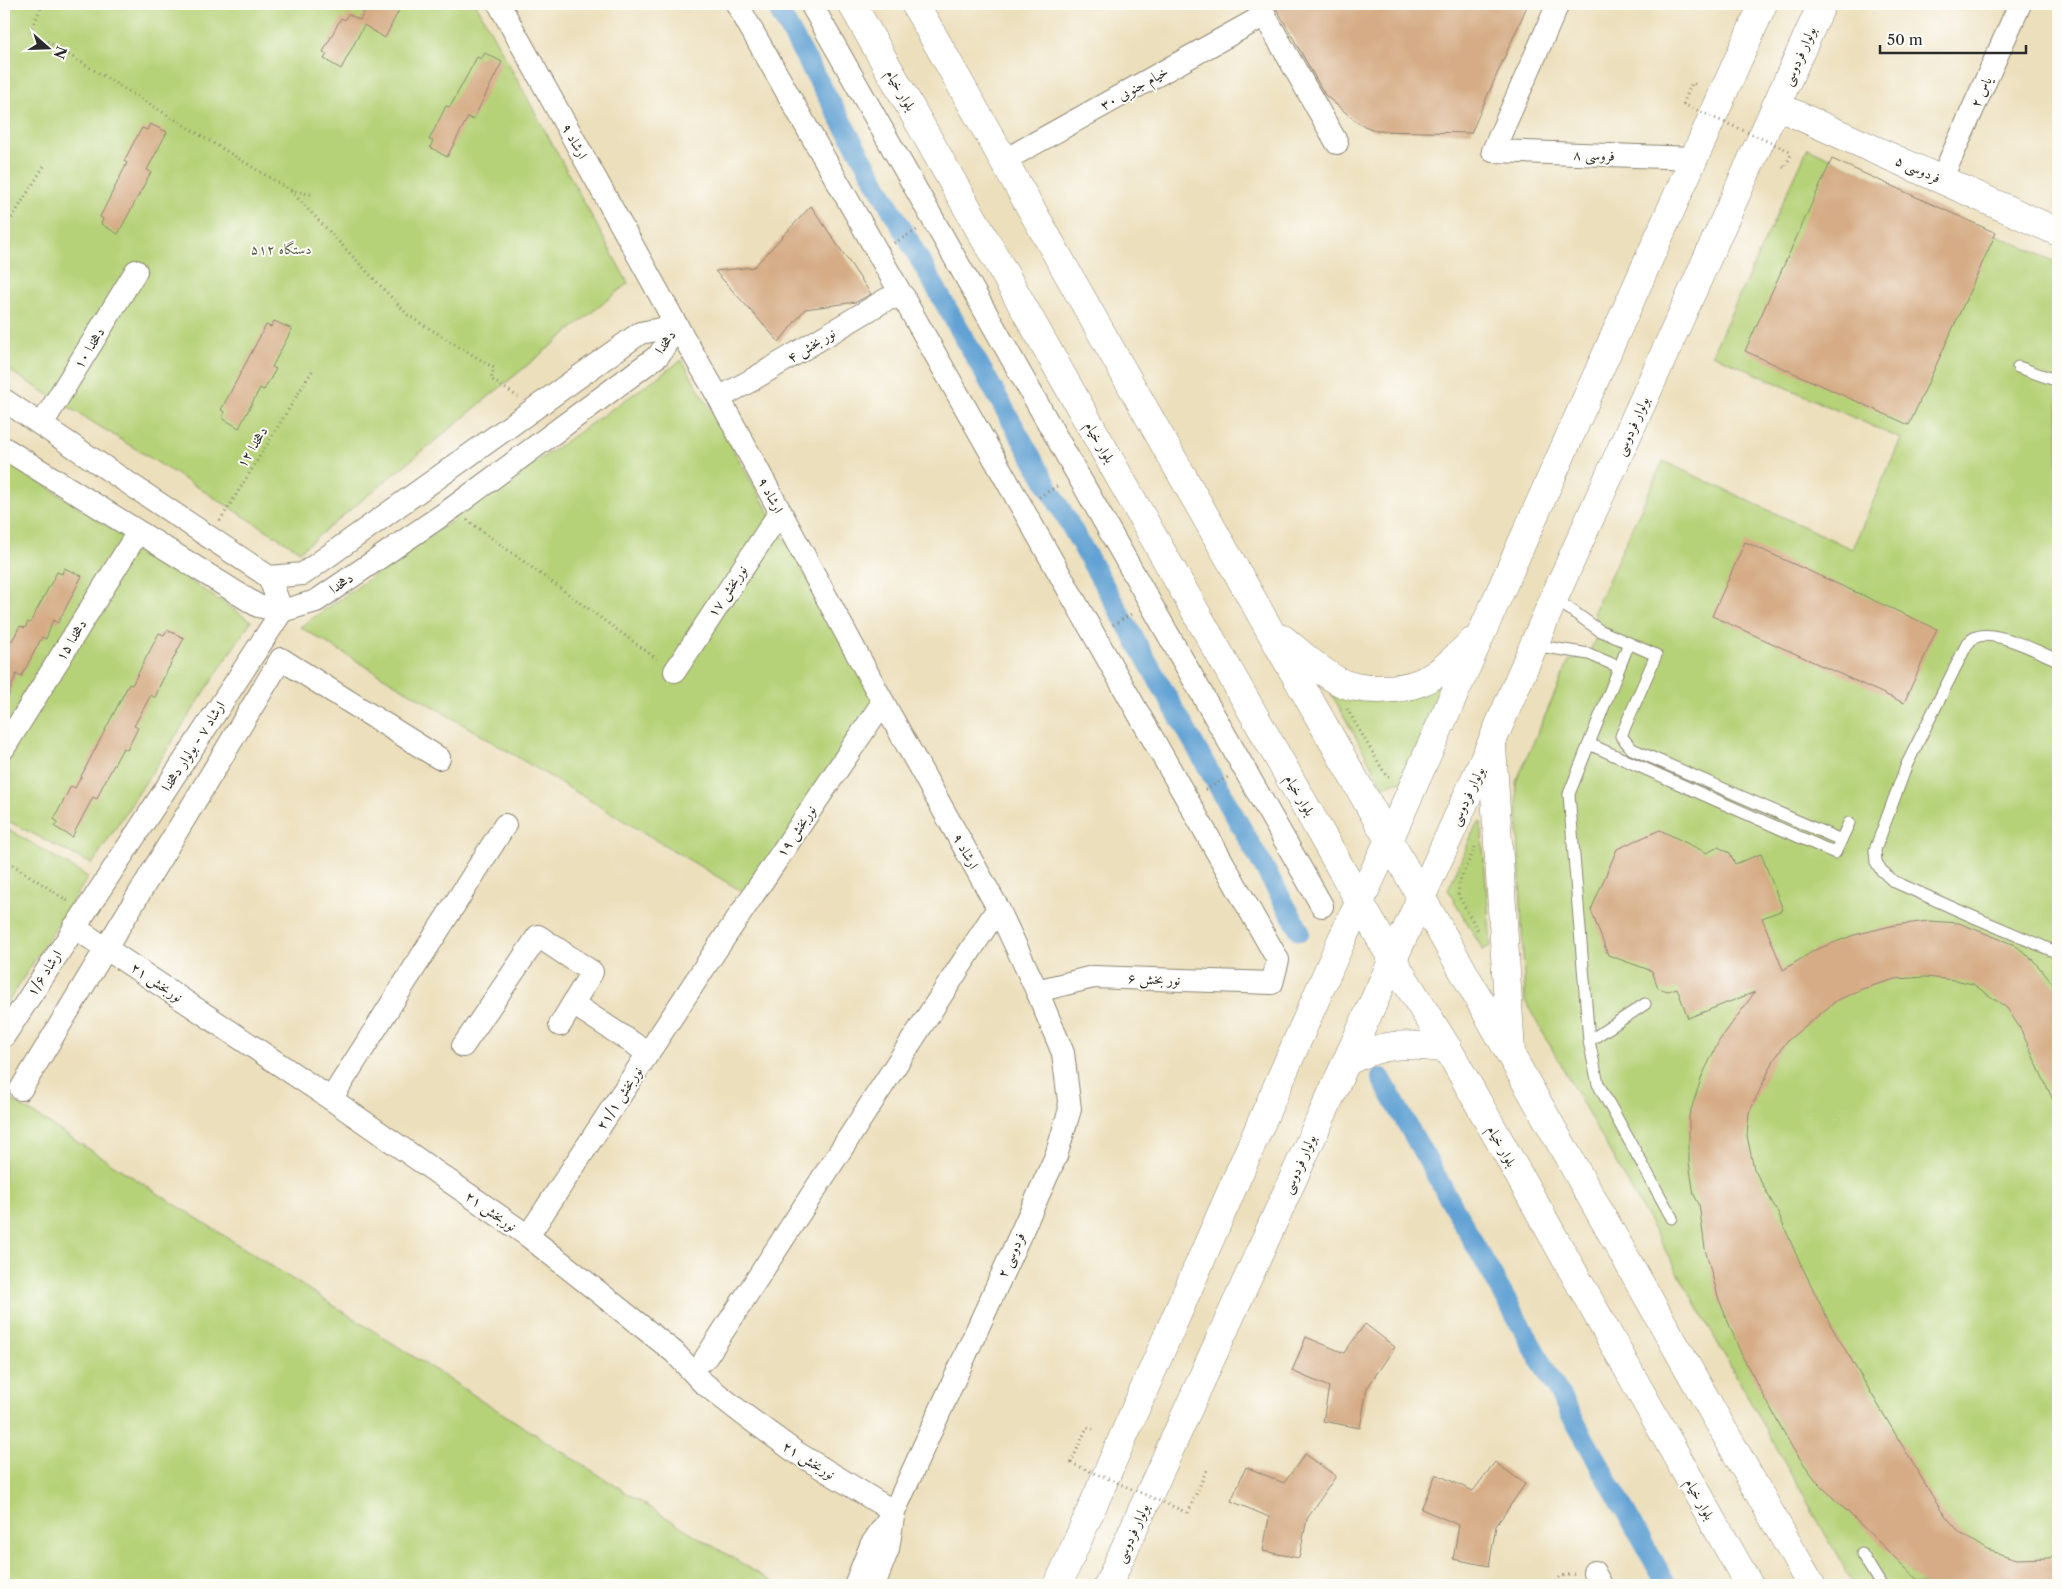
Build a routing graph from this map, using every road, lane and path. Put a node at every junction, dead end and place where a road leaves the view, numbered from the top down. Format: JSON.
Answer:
{"nodes":[{"id":1,"x":42,"y":4,"type":"edge"},
{"id":2,"x":499,"y":4,"type":"edge"},
{"id":3,"x":738,"y":4,"type":"edge"},
{"id":4,"x":811,"y":4,"type":"edge"},
{"id":5,"x":852,"y":4,"type":"edge"},
{"id":6,"x":915,"y":4,"type":"edge"},
{"id":7,"x":1558,"y":4,"type":"edge"},
{"id":8,"x":1763,"y":4,"type":"edge"},
{"id":9,"x":1822,"y":4,"type":"edge"},
{"id":10,"x":2020,"y":4,"type":"edge"},
{"id":11,"x":1261,"y":10,"type":"edge"},
{"id":12,"x":1697,"y":85,"type":"dead end"},
{"id":13,"x":1777,"y":106,"type":"junction"},
{"id":14,"x":1337,"y":144,"type":"dead end"},
{"id":15,"x":1694,"y":158,"type":"junction"},
{"id":16,"x":1003,"y":160,"type":"junction"},
{"id":17,"x":44,"y":166,"type":"dead end"},
{"id":18,"x":1783,"y":167,"type":"dead end"},
{"id":19,"x":1942,"y":180,"type":"junction"},
{"id":20,"x":290,"y":190,"type":"junction"},
{"id":21,"x":314,"y":195,"type":"dead end"},
{"id":22,"x":934,"y":220,"type":"junction"},
{"id":23,"x":4,"y":231,"type":"edge"},
{"id":24,"x":2058,"y":232,"type":"edge"},
{"id":25,"x":878,"y":252,"type":"junction"},
{"id":26,"x":136,"y":271,"type":"dead end"},
{"id":27,"x":904,"y":298,"type":"junction"},
{"id":28,"x":677,"y":326,"type":"junction"},
{"id":29,"x":2018,"y":367,"type":"dead end"},
{"id":30,"x":314,"y":368,"type":"dead end"},
{"id":31,"x":2058,"y":381,"type":"edge"},
{"id":32,"x":719,"y":398,"type":"junction"},
{"id":33,"x":4,"y":400,"type":"edge"},
{"id":34,"x":536,"y":408,"type":"junction"},
{"id":35,"x":42,"y":424,"type":"junction"},
{"id":36,"x":6,"y":455,"type":"edge"},
{"id":37,"x":1077,"y":475,"type":"junction"},
{"id":38,"x":1022,"y":506,"type":"junction"},
{"id":39,"x":451,"y":509,"type":"junction"},
{"id":40,"x":780,"y":512,"type":"junction"},
{"id":41,"x":138,"y":532,"type":"junction"},
{"id":42,"x":210,"y":537,"type":"junction"},
{"id":43,"x":269,"y":577,"type":"junction"},
{"id":44,"x":1554,"y":598,"type":"junction"},
{"id":45,"x":1150,"y":603,"type":"junction"},
{"id":46,"x":282,"y":611,"type":"junction"},
{"id":47,"x":1263,"y":617,"type":"junction"},
{"id":48,"x":1481,"y":634,"type":"junction"},
{"id":49,"x":1095,"y":636,"type":"junction"},
{"id":50,"x":1629,"y":643,"type":"junction"},
{"id":51,"x":1534,"y":645,"type":"junction"},
{"id":52,"x":2058,"y":660,"type":"edge"},
{"id":53,"x":666,"y":665,"type":"joint"},
{"id":54,"x":1619,"y":667,"type":"junction"},
{"id":55,"x":1340,"y":682,"type":"junction"},
{"id":56,"x":883,"y":702,"type":"junction"},
{"id":57,"x":1491,"y":744,"type":"junction"},
{"id":58,"x":1589,"y":744,"type":"junction"},
{"id":59,"x":4,"y":748,"type":"edge"},
{"id":60,"x":439,"y":758,"type":"dead end"},
{"id":61,"x":1244,"y":768,"type":"junction"},
{"id":62,"x":1396,"y":775,"type":"dead end"},
{"id":63,"x":1188,"y":799,"type":"junction"},
{"id":64,"x":1849,"y":823,"type":"dead end"},
{"id":65,"x":505,"y":825,"type":"dead end"},
{"id":66,"x":1389,"y":840,"type":"junction"},
{"id":67,"x":1841,"y":840,"type":"junction"},
{"id":68,"x":4,"y":860,"type":"edge"},
{"id":69,"x":1420,"y":898,"type":"junction"},
{"id":70,"x":1360,"y":899,"type":"junction"},
{"id":71,"x":1322,"y":906,"type":"dead end"},
{"id":72,"x":998,"y":908,"type":"junction"},
{"id":73,"x":79,"y":919,"type":"junction"},
{"id":74,"x":107,"y":948,"type":"junction"},
{"id":75,"x":2058,"y":953,"type":"edge"},
{"id":76,"x":1392,"y":959,"type":"junction"},
{"id":77,"x":710,"y":960,"type":"joint"},
{"id":78,"x":1037,"y":991,"type":"junction"},
{"id":79,"x":573,"y":1004,"type":"junction"},
{"id":80,"x":1645,"y":1004,"type":"dead end"},
{"id":81,"x":560,"y":1025,"type":"dead end"},
{"id":82,"x":4,"y":1036,"type":"edge"},
{"id":83,"x":1588,"y":1041,"type":"junction"},
{"id":84,"x":463,"y":1046,"type":"dead end"},
{"id":85,"x":1448,"y":1049,"type":"junction"},
{"id":86,"x":648,"y":1053,"type":"junction"},
{"id":87,"x":1512,"y":1059,"type":"junction"},
{"id":88,"x":1346,"y":1062,"type":"junction"},
{"id":89,"x":21,"y":1089,"type":"dead end"},
{"id":90,"x":331,"y":1099,"type":"junction"},
{"id":91,"x":1672,"y":1218,"type":"dead end"},
{"id":92,"x":528,"y":1236,"type":"junction"},
{"id":93,"x":705,"y":1359,"type":"dead end"},
{"id":94,"x":1093,"y":1429,"type":"dead end"},
{"id":95,"x":1203,"y":1469,"type":"dead end"},
{"id":96,"x":894,"y":1512,"type":"junction"},
{"id":97,"x":1862,"y":1554,"type":"dead end"},
{"id":98,"x":855,"y":1585,"type":"edge"},
{"id":99,"x":874,"y":1585,"type":"edge"},
{"id":100,"x":1058,"y":1585,"type":"edge"},
{"id":101,"x":1108,"y":1585,"type":"edge"},
{"id":102,"x":1749,"y":1585,"type":"edge"},
{"id":103,"x":1811,"y":1585,"type":"edge"},
{"id":104,"x":1881,"y":1585,"type":"edge"}],
"edges":[{"from":1,"to":20,"type":"path"},
{"from":2,"to":28,"type":"street","name":"ارشاد ۹"},
{"from":3,"to":25,"type":"street"},
{"from":4,"to":22,"type":"street"},
{"from":5,"to":70,"type":"main road","name":"بلوار خیام"},
{"from":6,"to":16,"type":"main road"},
{"from":7,"to":15,"type":"street","name":"فروسی ۸"},
{"from":8,"to":15,"type":"main road"},
{"from":9,"to":13,"type":"main road","name":"بولوار فردوسی"},
{"from":10,"to":19,"type":"street","name":"یاس ۲"},
{"from":11,"to":14,"type":"street"},
{"from":11,"to":16,"type":"street","name":"خیام جنوبی ۳۰"},
{"from":12,"to":18,"type":"path","bridge":true},
{"from":13,"to":19,"type":"main road","name":"فردوسی ۵"},
{"from":13,"to":44,"type":"main road","name":"بولوار فردوسی"},
{"from":15,"to":48,"type":"main road"},
{"from":16,"to":47,"type":"main road"},
{"from":17,"to":23,"type":"path"},
{"from":19,"to":24,"type":"main road","name":"فردوسی ۵"},
{"from":20,"to":21,"type":"path"},
{"from":20,"to":34,"type":"path"},
{"from":22,"to":25,"type":"path"},
{"from":22,"to":37,"type":"street"},
{"from":25,"to":27,"type":"street"},
{"from":26,"to":35,"type":"street","name":"دهخدا ۱۰"},
{"from":27,"to":32,"type":"street","name":"نور بخش ۴"},
{"from":27,"to":38,"type":"street"},
{"from":28,"to":32,"type":"street","name":"ارشاد ۹"},
{"from":28,"to":34,"type":"street","name":"دهخدا"},
{"from":28,"to":39,"type":"street","name":"دهخدا"},
{"from":29,"to":31,"type":"lane"},
{"from":30,"to":42,"type":"path","name":"دهخدا ۱۲"},
{"from":32,"to":40,"type":"street","name":"ارشاد ۹"},
{"from":33,"to":35,"type":"street"},
{"from":34,"to":43,"type":"street","name":"دهخدا"},
{"from":35,"to":42,"type":"street"},
{"from":36,"to":41,"type":"street","name":"دهخدا"},
{"from":37,"to":38,"type":"path"},
{"from":37,"to":45,"type":"street"},
{"from":38,"to":49,"type":"street"},
{"from":39,"to":46,"type":"street","name":"دهخدا"},
{"from":39,"to":53,"type":"path"},
{"from":40,"to":53,"type":"street","name":"نوربخش ۱۷"},
{"from":40,"to":56,"type":"street","name":"ارشاد ۹"},
{"from":41,"to":46,"type":"street","name":"دهخدا"},
{"from":41,"to":59,"type":"street","name":"دهخدا ۱۵"},
{"from":42,"to":43,"type":"street"},
{"from":43,"to":46,"type":"street"},
{"from":44,"to":50,"type":"lane"},
{"from":44,"to":51,"type":"main road","name":"بولوار فردوسی"},
{"from":45,"to":49,"type":"path"},
{"from":45,"to":61,"type":"street"},
{"from":46,"to":73,"type":"street","name":"ارشاد ۷ - بولوار دهخدا"},
{"from":47,"to":55,"type":"main road"},
{"from":47,"to":66,"type":"main road"},
{"from":48,"to":55,"type":"main road"},
{"from":48,"to":66,"type":"main road"},
{"from":49,"to":63,"type":"street"},
{"from":50,"to":54,"type":"lane"},
{"from":50,"to":67,"type":"lane"},
{"from":51,"to":54,"type":"lane"},
{"from":51,"to":57,"type":"main road","name":"بولوار فردوسی"},
{"from":52,"to":75,"type":"lane"},
{"from":54,"to":58,"type":"lane"},
{"from":55,"to":62,"type":"path"},
{"from":56,"to":72,"type":"street","name":"ارشاد ۹"},
{"from":56,"to":77,"type":"street","name":"نوربخش ۱۹"},
{"from":57,"to":69,"type":"main road","name":"بولوار فردوسی"},
{"from":57,"to":87,"type":"main road"},
{"from":58,"to":67,"type":"lane"},
{"from":58,"to":83,"type":"lane"},
{"from":60,"to":74,"type":"street"},
{"from":61,"to":63,"type":"path"},
{"from":61,"to":71,"type":"street"},
{"from":63,"to":78,"type":"street","name":"نور بخش ۶"},
{"from":64,"to":67,"type":"lane"},
{"from":65,"to":90,"type":"street"},
{"from":66,"to":69,"type":"main road"},
{"from":66,"to":70,"type":"main road"},
{"from":68,"to":73,"type":"path"},
{"from":69,"to":76,"type":"main road","name":"بولوار فردوسی"},
{"from":69,"to":87,"type":"main road"},
{"from":70,"to":76,"type":"main road","name":"بلوار خیام"},
{"from":70,"to":100,"type":"main road"},
{"from":72,"to":78,"type":"street","name":"ارشاد ۹"},
{"from":72,"to":93,"type":"street"},
{"from":73,"to":74,"type":"street","name":"نوربخش ۲۱"},
{"from":73,"to":82,"type":"street","name":"ارشاد ۱/۶"},
{"from":74,"to":89,"type":"street"},
{"from":74,"to":90,"type":"street","name":"نوربخش ۲۱"},
{"from":76,"to":85,"type":"main road","name":"بلوار خیام"},
{"from":76,"to":88,"type":"main road","name":"بولوار فردوسی"},
{"from":77,"to":86,"type":"street","name":"نوربخش ۲۱/۱"},
{"from":78,"to":96,"type":"street","name":"فردوسی ۲"},
{"from":79,"to":81,"type":"street"},
{"from":79,"to":84,"type":"street"},
{"from":79,"to":86,"type":"street"},
{"from":80,"to":83,"type":"lane"},
{"from":83,"to":91,"type":"lane"},
{"from":85,"to":88,"type":"main road"},
{"from":85,"to":102,"type":"main road","name":"بلوار خیام"},
{"from":86,"to":92,"type":"street","name":"نوربخش ۲۱/۱"},
{"from":87,"to":103,"type":"main road"},
{"from":88,"to":101,"type":"main road","name":"بولوار فردوسی"},
{"from":90,"to":92,"type":"street","name":"نوربخش ۲۱"},
{"from":92,"to":96,"type":"street","name":"نوربخش ۲۱"},
{"from":94,"to":95,"type":"path","bridge":true},
{"from":96,"to":98,"type":"street","name":"فردوسی ۲"},
{"from":96,"to":99,"type":"street","name":"فردوسی ۲"},
{"from":97,"to":104,"type":"lane"}]}
